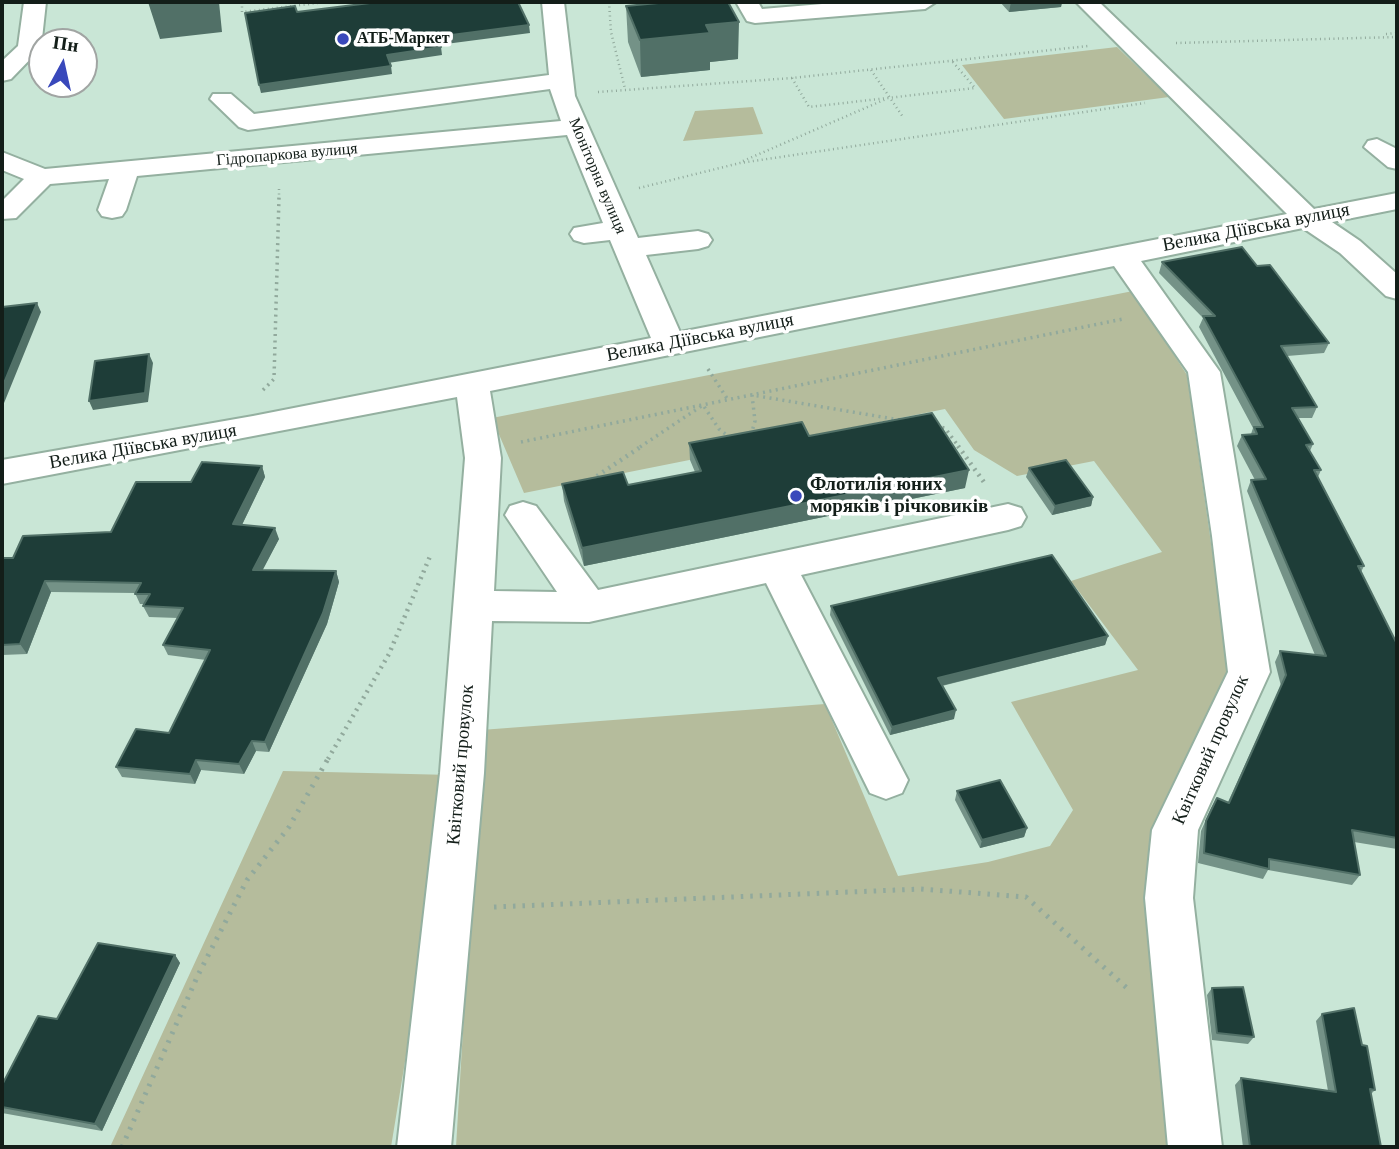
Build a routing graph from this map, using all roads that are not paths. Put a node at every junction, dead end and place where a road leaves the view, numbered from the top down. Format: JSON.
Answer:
{"nodes":[{"id":1,"x":35,"y":2,"type":"edge"},
{"id":2,"x":552,"y":2,"type":"edge"},
{"id":3,"x":747,"y":2,"type":"edge"},
{"id":4,"x":925,"y":2,"type":"edge"},
{"id":5,"x":1087,"y":2,"type":"edge"},
{"id":6,"x":2,"y":74,"type":"edge"},
{"id":7,"x":563,"y":88,"type":"junction"},
{"id":8,"x":222,"y":99,"type":"dead end"},
{"id":9,"x":575,"y":127,"type":"junction"},
{"id":10,"x":2,"y":161,"type":"edge"},
{"id":11,"x":126,"y":170,"type":"junction"},
{"id":12,"x":42,"y":177,"type":"junction"},
{"id":13,"x":1397,"y":201,"type":"edge"},
{"id":14,"x":112,"y":210,"type":"dead end"},
{"id":15,"x":6,"y":212,"type":"dead end"},
{"id":16,"x":1307,"y":218,"type":"junction"},
{"id":17,"x":584,"y":234,"type":"dead end"},
{"id":18,"x":624,"y":239,"type":"junction"},
{"id":19,"x":698,"y":240,"type":"dead end"},
{"id":20,"x":1119,"y":255,"type":"junction"},
{"id":21,"x":1397,"y":290,"type":"edge"},
{"id":22,"x":669,"y":343,"type":"junction"},
{"id":23,"x":472,"y":383,"type":"junction"},
{"id":24,"x":2,"y":472,"type":"edge"},
{"id":25,"x":523,"y":515,"type":"dead end"},
{"id":26,"x":1008,"y":517,"type":"road end"},
{"id":27,"x":777,"y":567,"type":"junction"},
{"id":28,"x":473,"y":606,"type":"junction"},
{"id":29,"x":589,"y":607,"type":"junction"},
{"id":30,"x":886,"y":780,"type":"dead end"},
{"id":31,"x":424,"y":1147,"type":"edge"},
{"id":32,"x":1195,"y":1147,"type":"edge"}],
"edges":[{"from":1,"to":6,"type":"street"},
{"from":2,"to":7,"type":"street","name":"Моніторна вулиця"},
{"from":3,"to":4,"type":"street"},
{"from":5,"to":16,"type":"street"},
{"from":7,"to":8,"type":"street"},
{"from":7,"to":9,"type":"street","name":"Моніторна вулиця"},
{"from":9,"to":11,"type":"street","name":"Гідропаркова вулиця"},
{"from":9,"to":18,"type":"street","name":"Моніторна вулиця"},
{"from":10,"to":12,"type":"street","name":"Гідропаркова вулиця"},
{"from":11,"to":12,"type":"street","name":"Гідропаркова вулиця"},
{"from":11,"to":14,"type":"street"},
{"from":12,"to":15,"type":"street"},
{"from":13,"to":16,"type":"street","name":"Велика Діївська вулиця"},
{"from":16,"to":20,"type":"street","name":"Велика Діївська вулиця"},
{"from":16,"to":21,"type":"street"},
{"from":17,"to":18,"type":"street"},
{"from":18,"to":19,"type":"street"},
{"from":18,"to":22,"type":"street","name":"Моніторна вулиця"},
{"from":20,"to":22,"type":"street","name":"Велика Діївська вулиця"},
{"from":20,"to":32,"type":"street","name":"Квітковий провулок"},
{"from":22,"to":23,"type":"street","name":"Велика Діївська вулиця"},
{"from":23,"to":24,"type":"street","name":"Велика Діївська вулиця"},
{"from":23,"to":28,"type":"street","name":"Квітковий провулок"},
{"from":25,"to":29,"type":"street"},
{"from":26,"to":27,"type":"street"},
{"from":27,"to":29,"type":"street"},
{"from":27,"to":30,"type":"street"},
{"from":28,"to":29,"type":"street"},
{"from":28,"to":31,"type":"street","name":"Квітковий провулок"}]}
